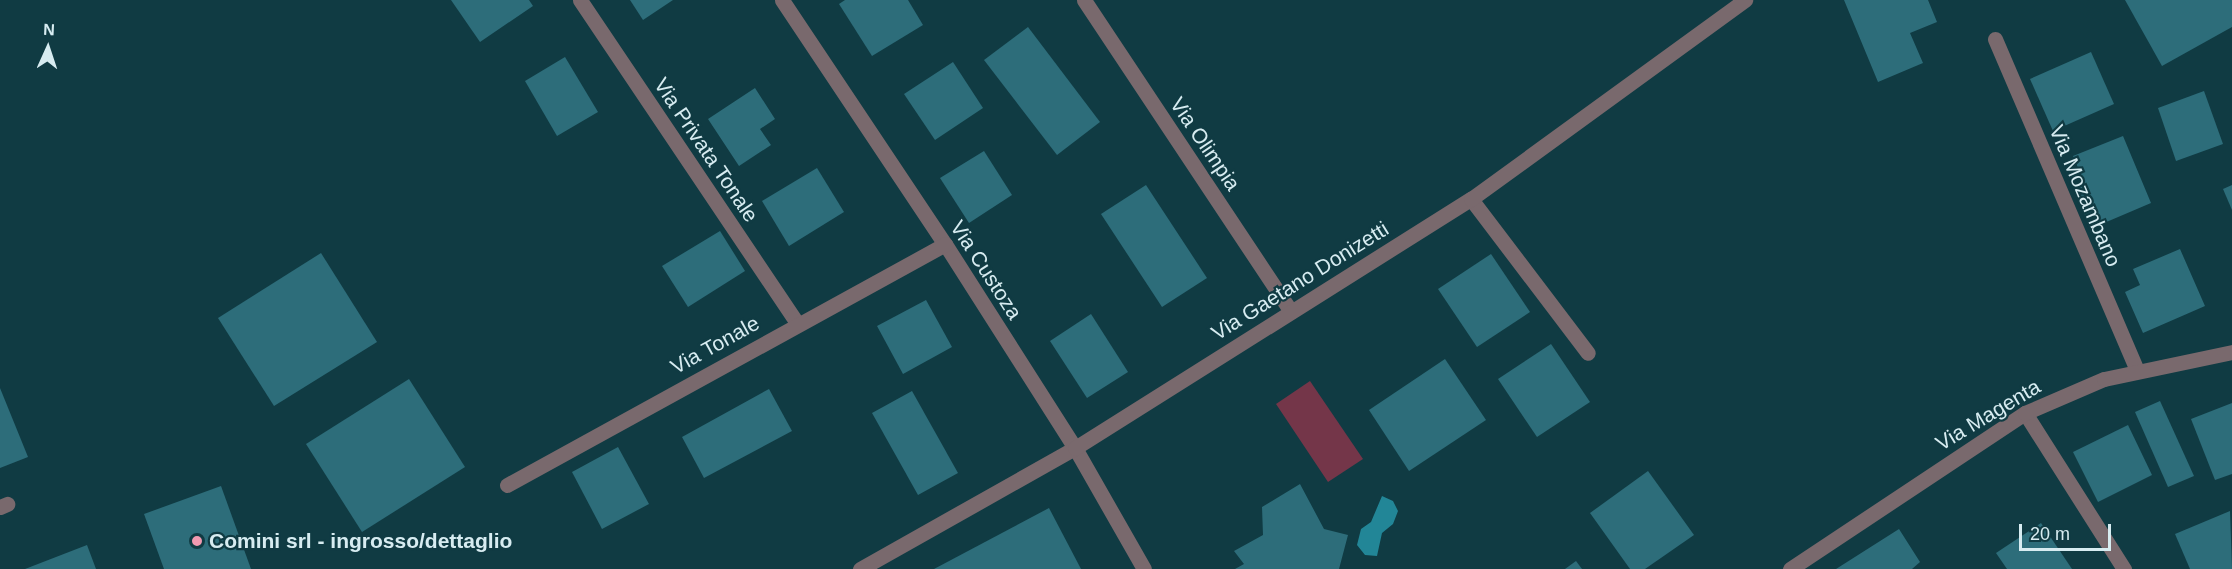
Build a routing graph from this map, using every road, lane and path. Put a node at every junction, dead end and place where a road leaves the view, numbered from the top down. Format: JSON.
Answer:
{"nodes":[{"id":1,"x":580,"y":0,"type":"edge"},
{"id":2,"x":782,"y":0,"type":"edge"},
{"id":3,"x":1084,"y":0,"type":"edge"},
{"id":4,"x":1745,"y":0,"type":"edge"},
{"id":5,"x":1995,"y":39,"type":"dead end"},
{"id":6,"x":1471,"y":199,"type":"junction"},
{"id":7,"x":945,"y":244,"type":"junction"},
{"id":8,"x":1291,"y":310,"type":"junction"},
{"id":9,"x":797,"y":322,"type":"junction"},
{"id":10,"x":2232,"y":352,"type":"edge"},
{"id":11,"x":1588,"y":353,"type":"dead end"},
{"id":12,"x":2137,"y":370,"type":"junction"},
{"id":13,"x":2025,"y":413,"type":"junction"},
{"id":14,"x":1075,"y":448,"type":"junction"},
{"id":15,"x":507,"y":485,"type":"dead end"},
{"id":16,"x":860,"y":569,"type":"edge"},
{"id":17,"x":1144,"y":569,"type":"edge"},
{"id":18,"x":1790,"y":569,"type":"edge"},
{"id":19,"x":2124,"y":569,"type":"edge"}],
"edges":[{"from":1,"to":9,"type":"street","name":"Via Privata Tonale"},
{"from":2,"to":7,"type":"street","name":"Via Custoza"},
{"from":3,"to":8,"type":"street","name":"Via Olimpia"},
{"from":4,"to":6,"type":"street","name":"Via Gaetano Donizetti"},
{"from":5,"to":12,"type":"street","name":"Via Mozambano"},
{"from":6,"to":8,"type":"street","name":"Via Gaetano Donizetti"},
{"from":6,"to":11,"type":"street"},
{"from":7,"to":9,"type":"street","name":"Via Tonale"},
{"from":7,"to":14,"type":"street","name":"Via Custoza"},
{"from":8,"to":14,"type":"street","name":"Via Gaetano Donizetti"},
{"from":9,"to":15,"type":"street","name":"Via Tonale"},
{"from":10,"to":12,"type":"street","name":"Via Magenta"},
{"from":12,"to":13,"type":"street","name":"Via Magenta"},
{"from":13,"to":18,"type":"street","name":"Via Magenta"},
{"from":13,"to":19,"type":"street"},
{"from":14,"to":16,"type":"street","name":"Via Gaetano Donizetti"},
{"from":14,"to":17,"type":"street","name":"Via Custoza"}]}
